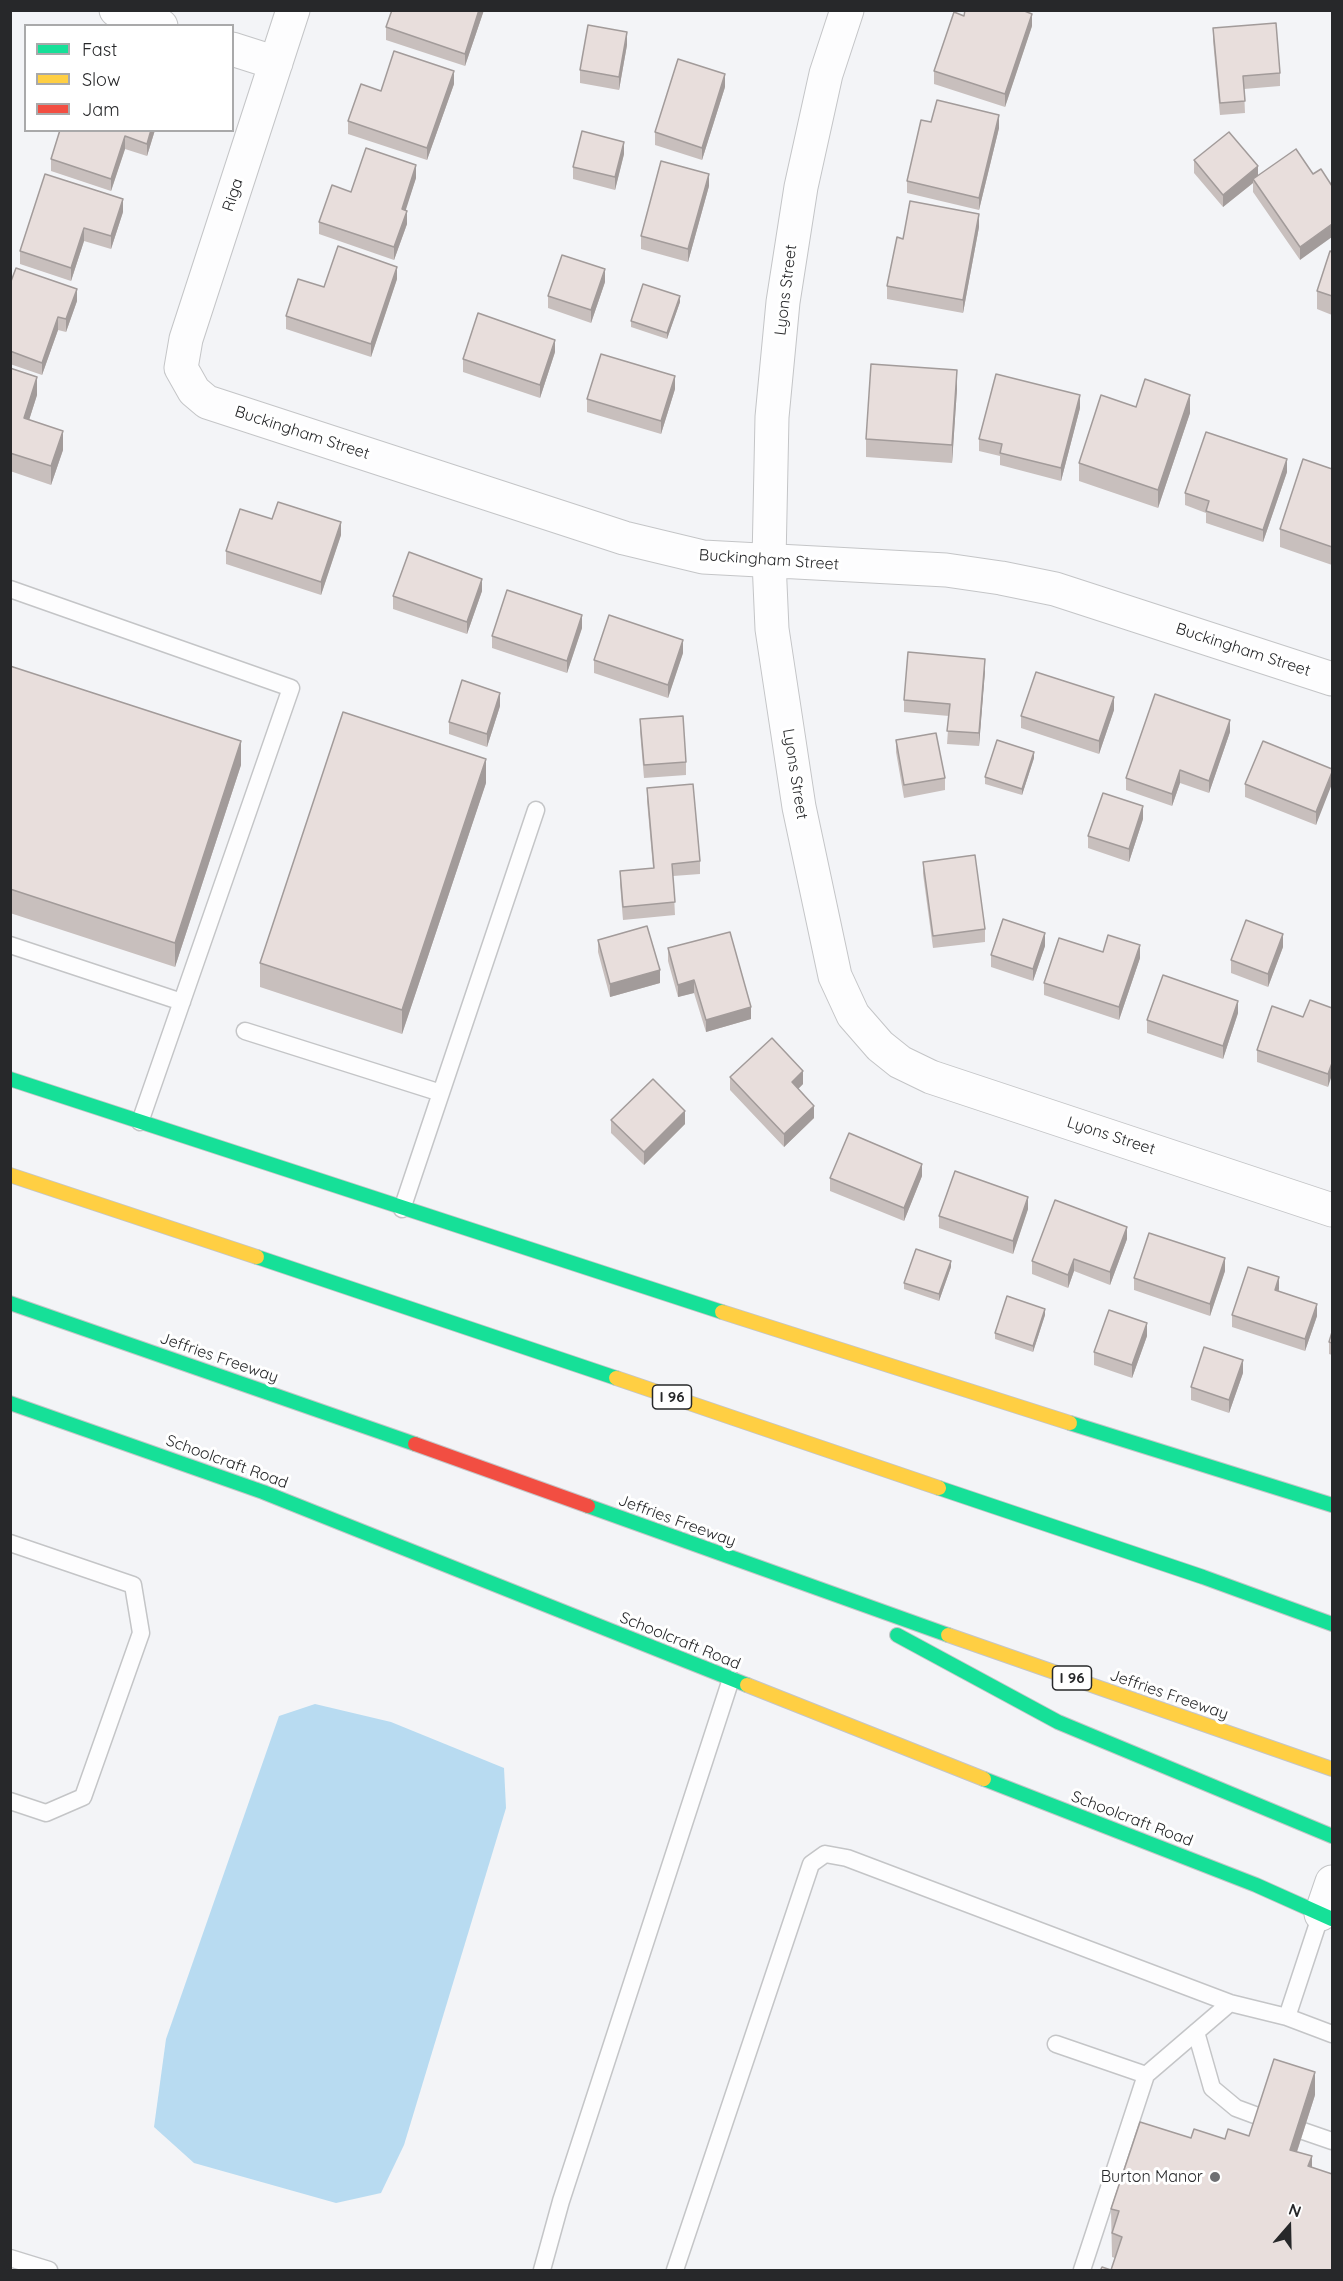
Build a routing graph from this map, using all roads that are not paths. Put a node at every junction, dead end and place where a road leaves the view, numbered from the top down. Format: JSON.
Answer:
{"nodes":[{"id":1,"x":116,"y":10,"type":"edge"},
{"id":2,"x":293,"y":10,"type":"edge"},
{"id":3,"x":847,"y":10,"type":"edge"},
{"id":4,"x":155,"y":24,"type":"edge"},
{"id":5,"x":234,"y":50,"type":"edge"},
{"id":6,"x":276,"y":63,"type":"junction"},
{"id":7,"x":187,"y":379,"type":"joint"},
{"id":8,"x":769,"y":561,"type":"junction"},
{"id":9,"x":10,"y":589,"type":"edge"},
{"id":10,"x":1332,"y":679,"type":"edge"},
{"id":11,"x":536,"y":810,"type":"dead end"},
{"id":12,"x":10,"y":945,"type":"edge"},
{"id":13,"x":182,"y":1002,"type":"junction"},
{"id":14,"x":245,"y":1031,"type":"dead end"},
{"id":15,"x":10,"y":1079,"type":"edge"},
{"id":16,"x":441,"y":1093,"type":"junction"},
{"id":17,"x":140,"y":1122,"type":"junction"},
{"id":18,"x":10,"y":1175,"type":"edge"},
{"id":19,"x":402,"y":1209,"type":"junction"},
{"id":20,"x":1332,"y":1210,"type":"edge"},
{"id":21,"x":10,"y":1303,"type":"edge"},
{"id":22,"x":10,"y":1403,"type":"edge"},
{"id":23,"x":1332,"y":1505,"type":"edge"},
{"id":24,"x":10,"y":1543,"type":"edge"},
{"id":25,"x":1203,"y":1577,"type":"junction"},
{"id":26,"x":812,"y":1588,"type":"junction"},
{"id":27,"x":1285,"y":1592,"type":"dead end"},
{"id":28,"x":1332,"y":1624,"type":"edge"},
{"id":29,"x":731,"y":1679,"type":"junction"},
{"id":30,"x":1332,"y":1769,"type":"edge"},
{"id":31,"x":10,"y":1801,"type":"edge"},
{"id":32,"x":1332,"y":1836,"type":"edge"},
{"id":33,"x":1332,"y":1882,"type":"edge"},
{"id":34,"x":1327,"y":1916,"type":"edge"},
{"id":35,"x":1230,"y":2003,"type":"junction"},
{"id":36,"x":1287,"y":2017,"type":"junction"},
{"id":37,"x":1196,"y":2032,"type":"junction"},
{"id":38,"x":1332,"y":2034,"type":"edge"},
{"id":39,"x":1056,"y":2044,"type":"dead end"},
{"id":40,"x":1146,"y":2075,"type":"junction"},
{"id":41,"x":1263,"y":2118,"type":"edge"},
{"id":42,"x":1303,"y":2131,"type":"edge"},
{"id":43,"x":1332,"y":2141,"type":"edge"},
{"id":44,"x":10,"y":2258,"type":"edge"},
{"id":45,"x":49,"y":2271,"type":"edge"},
{"id":46,"x":542,"y":2271,"type":"edge"},
{"id":47,"x":675,"y":2271,"type":"edge"},
{"id":48,"x":1082,"y":2271,"type":"edge"}],
"edges":[{"from":1,"to":4,"type":"street"},
{"from":2,"to":6,"type":"street","name":"Riga"},
{"from":3,"to":8,"type":"street","name":"Lyons Street"},
{"from":5,"to":6,"type":"street"},
{"from":6,"to":7,"type":"street","name":"Riga"},
{"from":7,"to":8,"type":"street","name":"Buckingham Street"},
{"from":8,"to":10,"type":"street","name":"Buckingham Street"},
{"from":8,"to":20,"type":"street","name":"Lyons Street"},
{"from":9,"to":13,"type":"lane"},
{"from":11,"to":16,"type":"lane"},
{"from":12,"to":13,"type":"lane"},
{"from":13,"to":17,"type":"lane"},
{"from":14,"to":16,"type":"lane"},
{"from":15,"to":17,"type":"main road"},
{"from":16,"to":19,"type":"lane"},
{"from":17,"to":19,"type":"main road"},
{"from":18,"to":25,"type":"main road","number":"I 96"},
{"from":19,"to":23,"type":"main road"},
{"from":21,"to":26,"type":"main road","name":"Jeffries Freeway","number":"I 96"},
{"from":22,"to":29,"type":"main road","name":"Schoolcraft Road"},
{"from":24,"to":31,"type":"lane"},
{"from":25,"to":27,"type":"main road"},
{"from":25,"to":28,"type":"main road","number":"I 96"},
{"from":26,"to":30,"type":"main road","name":"Jeffries Freeway","number":"I 96"},
{"from":26,"to":32,"type":"main road"},
{"from":29,"to":34,"type":"main road","name":"Schoolcraft Road"},
{"from":29,"to":46,"type":"lane"},
{"from":33,"to":34,"type":"street"},
{"from":34,"to":36,"type":"lane"},
{"from":35,"to":36,"type":"lane"},
{"from":35,"to":37,"type":"lane"},
{"from":35,"to":47,"type":"lane"},
{"from":36,"to":38,"type":"lane"},
{"from":37,"to":40,"type":"lane"},
{"from":37,"to":41,"type":"lane"},
{"from":39,"to":40,"type":"lane"},
{"from":40,"to":48,"type":"lane"},
{"from":42,"to":43,"type":"lane"},
{"from":44,"to":45,"type":"lane"}]}
